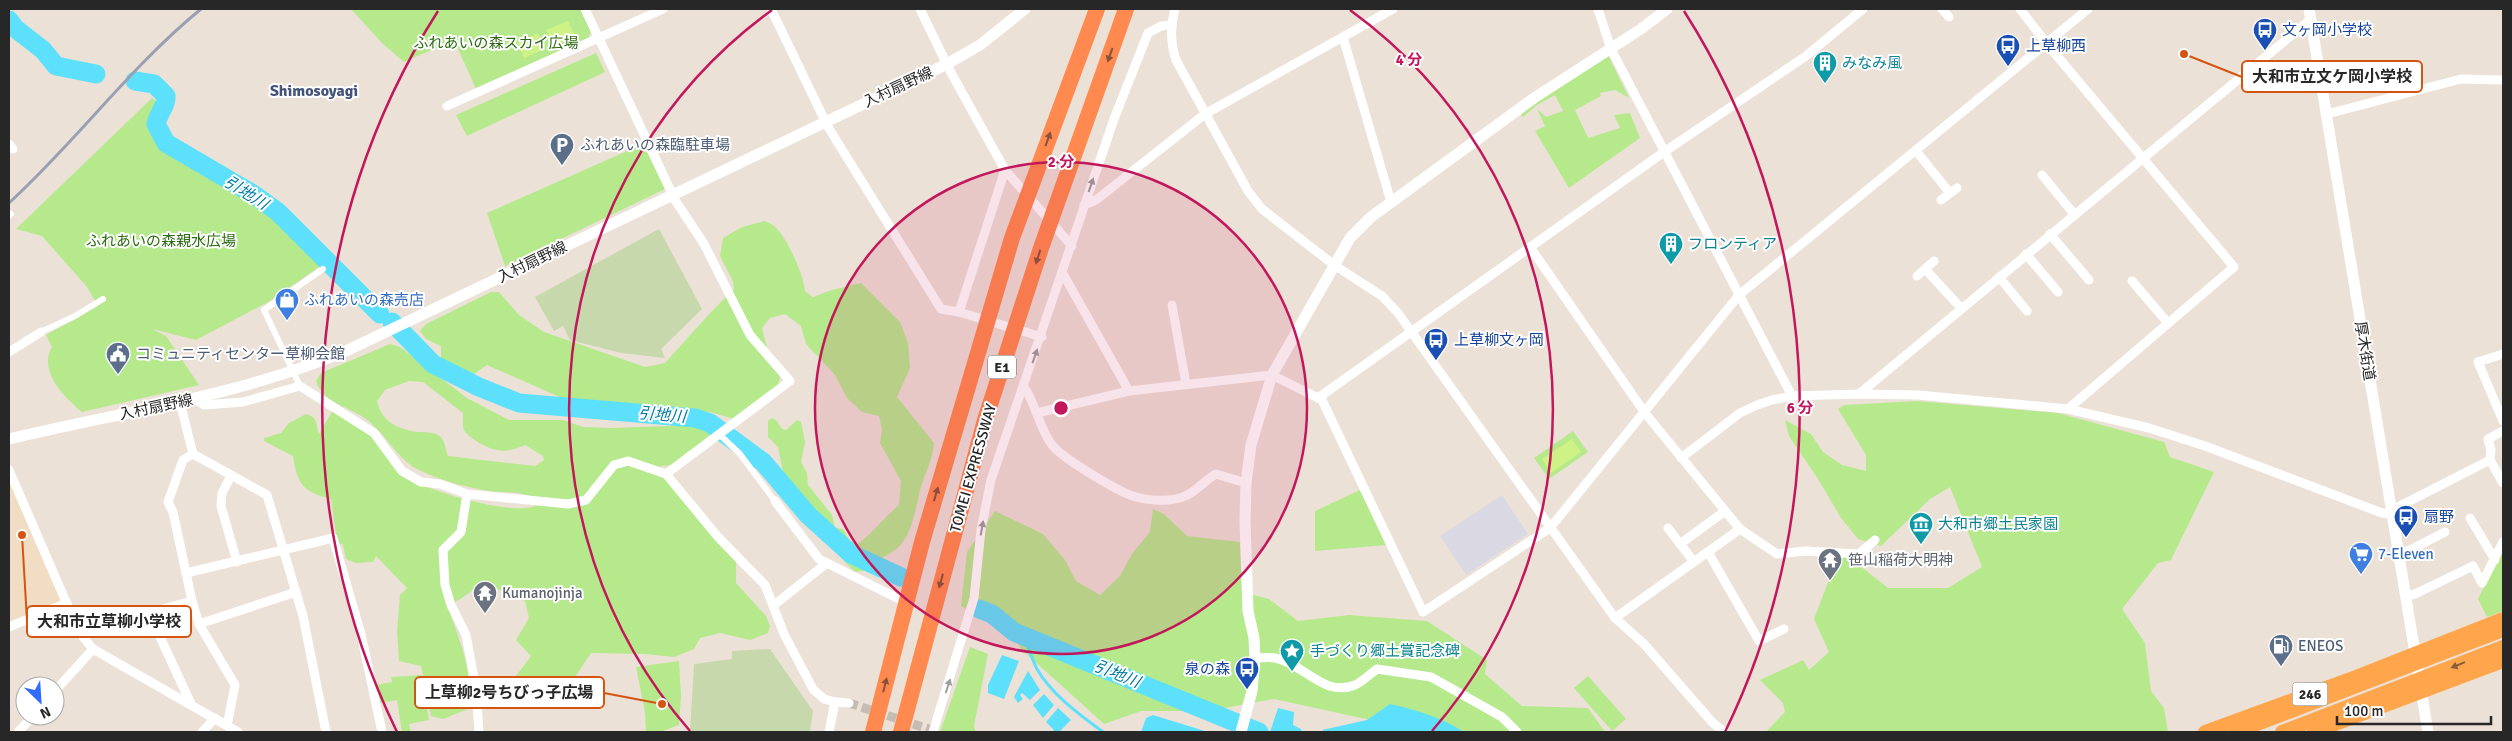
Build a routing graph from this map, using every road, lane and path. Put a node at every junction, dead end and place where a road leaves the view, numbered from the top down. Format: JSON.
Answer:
{"nodes":[{"id":1,"x":585,"y":9,"type":"edge"},
{"id":2,"x":663,"y":9,"type":"edge"},
{"id":3,"x":771,"y":9,"type":"edge"},
{"id":4,"x":920,"y":9,"type":"edge"},
{"id":5,"x":1025,"y":9,"type":"edge"},
{"id":6,"x":1097,"y":9,"type":"edge"},
{"id":7,"x":1126,"y":9,"type":"edge"},
{"id":8,"x":1175,"y":9,"type":"edge"},
{"id":9,"x":1393,"y":9,"type":"edge"},
{"id":10,"x":1598,"y":9,"type":"edge"},
{"id":11,"x":1667,"y":9,"type":"edge"},
{"id":12,"x":1863,"y":9,"type":"edge"},
{"id":13,"x":1942,"y":9,"type":"edge"},
{"id":14,"x":2020,"y":9,"type":"edge"},
{"id":15,"x":2088,"y":9,"type":"edge"},
{"id":16,"x":1381,"y":12,"type":"edge"},
{"id":17,"x":2310,"y":14,"type":"edge"},
{"id":18,"x":1949,"y":17,"type":"dead end"},
{"id":19,"x":1171,"y":25,"type":"junction"},
{"id":20,"x":599,"y":37,"type":"junction"},
{"id":21,"x":1343,"y":38,"type":"junction"},
{"id":22,"x":2046,"y":44,"type":"junction"},
{"id":23,"x":1610,"y":48,"type":"junction"},
{"id":24,"x":947,"y":64,"type":"junction"},
{"id":25,"x":2503,"y":80,"type":"edge"},
{"id":26,"x":448,"y":106,"type":"dead end"},
{"id":27,"x":1205,"y":114,"type":"junction"},
{"id":28,"x":2326,"y":114,"type":"junction"},
{"id":29,"x":825,"y":122,"type":"junction"},
{"id":30,"x":1916,"y":151,"type":"junction"},
{"id":31,"x":1664,"y":152,"type":"junction"},
{"id":32,"x":2142,"y":157,"type":"junction"},
{"id":33,"x":1007,"y":172,"type":"junction"},
{"id":34,"x":2042,"y":175,"type":"dead end"},
{"id":35,"x":674,"y":194,"type":"junction"},
{"id":36,"x":1941,"y":200,"type":"dead end"},
{"id":37,"x":1391,"y":202,"type":"junction"},
{"id":38,"x":1084,"y":205,"type":"junction"},
{"id":39,"x":2074,"y":214,"type":"junction"},
{"id":40,"x":2050,"y":234,"type":"junction"},
{"id":41,"x":1070,"y":244,"type":"junction"},
{"id":42,"x":1530,"y":247,"type":"junction"},
{"id":43,"x":2026,"y":254,"type":"junction"},
{"id":44,"x":1934,"y":261,"type":"dead end"},
{"id":45,"x":1334,"y":265,"type":"junction"},
{"id":46,"x":323,"y":269,"type":"dead end"},
{"id":47,"x":1925,"y":269,"type":"junction"},
{"id":48,"x":1062,"y":272,"type":"junction"},
{"id":49,"x":1917,"y":276,"type":"dead end"},
{"id":50,"x":1998,"y":277,"type":"junction"},
{"id":51,"x":2089,"y":280,"type":"dead end"},
{"id":52,"x":2132,"y":281,"type":"dead end"},
{"id":53,"x":2058,"y":292,"type":"dead end"},
{"id":54,"x":1739,"y":296,"type":"junction"},
{"id":55,"x":103,"y":299,"type":"dead end"},
{"id":56,"x":1172,"y":305,"type":"dead end"},
{"id":57,"x":1961,"y":308,"type":"junction"},
{"id":58,"x":2027,"y":311,"type":"dead end"},
{"id":59,"x":961,"y":312,"type":"junction"},
{"id":60,"x":2168,"y":323,"type":"junction"},
{"id":61,"x":41,"y":332,"type":"joint"},
{"id":62,"x":1412,"y":334,"type":"junction"},
{"id":63,"x":1039,"y":337,"type":"junction"},
{"id":64,"x":9,"y":352,"type":"edge"},
{"id":65,"x":2503,"y":354,"type":"edge"},
{"id":66,"x":1272,"y":375,"type":"junction"},
{"id":67,"x":1186,"y":384,"type":"junction"},
{"id":68,"x":300,"y":386,"type":"junction"},
{"id":69,"x":1024,"y":387,"type":"junction"},
{"id":70,"x":1129,"y":391,"type":"junction"},
{"id":71,"x":1859,"y":394,"type":"junction"},
{"id":72,"x":1792,"y":396,"type":"junction"},
{"id":73,"x":1318,"y":398,"type":"junction"},
{"id":74,"x":194,"y":399,"type":"junction"},
{"id":75,"x":180,"y":402,"type":"junction"},
{"id":76,"x":2068,"y":409,"type":"junction"},
{"id":77,"x":1036,"y":413,"type":"junction"},
{"id":78,"x":1644,"y":413,"type":"junction"},
{"id":79,"x":2503,"y":420,"type":"edge"},
{"id":80,"x":2503,"y":431,"type":"edge"},
{"id":81,"x":720,"y":435,"type":"junction"},
{"id":82,"x":9,"y":439,"type":"edge"},
{"id":83,"x":193,"y":454,"type":"junction"},
{"id":84,"x":1682,"y":458,"type":"junction"},
{"id":85,"x":2490,"y":460,"type":"junction"},
{"id":86,"x":9,"y":470,"type":"edge"},
{"id":87,"x":666,"y":474,"type":"junction"},
{"id":88,"x":231,"y":476,"type":"junction"},
{"id":89,"x":1246,"y":483,"type":"junction"},
{"id":90,"x":2503,"y":483,"type":"edge"},
{"id":91,"x":466,"y":494,"type":"junction"},
{"id":92,"x":775,"y":500,"type":"joint"},
{"id":93,"x":1725,"y":511,"type":"junction"},
{"id":94,"x":2392,"y":512,"type":"junction"},
{"id":95,"x":2470,"y":518,"type":"dead end"},
{"id":96,"x":1550,"y":528,"type":"junction"},
{"id":97,"x":1668,"y":528,"type":"dead end"},
{"id":98,"x":1740,"y":529,"type":"junction"},
{"id":99,"x":2445,"y":532,"type":"dead end"},
{"id":100,"x":1875,"y":540,"type":"dead end"},
{"id":101,"x":2503,"y":542,"type":"edge"},
{"id":102,"x":1680,"y":544,"type":"junction"},
{"id":103,"x":284,"y":550,"type":"junction"},
{"id":104,"x":1708,"y":552,"type":"junction"},
{"id":105,"x":2399,"y":552,"type":"junction"},
{"id":106,"x":2495,"y":560,"type":"junction"},
{"id":107,"x":236,"y":562,"type":"junction"},
{"id":108,"x":1694,"y":562,"type":"junction"},
{"id":109,"x":827,"y":564,"type":"junction"},
{"id":110,"x":186,"y":573,"type":"junction"},
{"id":111,"x":296,"y":592,"type":"junction"},
{"id":112,"x":2406,"y":596,"type":"junction"},
{"id":113,"x":897,"y":598,"type":"dead end"},
{"id":114,"x":192,"y":601,"type":"junction"},
{"id":115,"x":67,"y":603,"type":"junction"},
{"id":116,"x":774,"y":605,"type":"junction"},
{"id":117,"x":149,"y":612,"type":"junction"},
{"id":118,"x":1615,"y":618,"type":"junction"},
{"id":119,"x":2503,"y":619,"type":"edge"},
{"id":120,"x":199,"y":624,"type":"junction"},
{"id":121,"x":9,"y":627,"type":"edge"},
{"id":122,"x":1784,"y":629,"type":"dead end"},
{"id":123,"x":2503,"y":630,"type":"edge"},
{"id":124,"x":80,"y":632,"type":"junction"},
{"id":125,"x":2503,"y":647,"type":"edge"},
{"id":126,"x":93,"y":649,"type":"junction"},
{"id":127,"x":2415,"y":654,"type":"junction"},
{"id":128,"x":1255,"y":658,"type":"junction"},
{"id":129,"x":2503,"y":661,"type":"edge"},
{"id":130,"x":65,"y":680,"type":"edge"},
{"id":131,"x":2421,"y":693,"type":"junction"},
{"id":132,"x":834,"y":702,"type":"junction"},
{"id":133,"x":849,"y":702,"type":"tunnel mouth"},
{"id":134,"x":191,"y":704,"type":"junction"},
{"id":135,"x":215,"y":718,"type":"junction"},
{"id":136,"x":224,"y":723,"type":"junction"},
{"id":137,"x":202,"y":732,"type":"edge"},
{"id":138,"x":238,"y":732,"type":"edge"},
{"id":139,"x":326,"y":732,"type":"edge"},
{"id":140,"x":382,"y":732,"type":"edge"},
{"id":141,"x":479,"y":732,"type":"edge"},
{"id":142,"x":829,"y":732,"type":"edge"},
{"id":143,"x":873,"y":732,"type":"edge"},
{"id":144,"x":900,"y":732,"type":"edge"},
{"id":145,"x":933,"y":732,"type":"edge"},
{"id":146,"x":1242,"y":732,"type":"edge"},
{"id":147,"x":1517,"y":732,"type":"edge"},
{"id":148,"x":1724,"y":732,"type":"edge"},
{"id":149,"x":2205,"y":732,"type":"edge"},
{"id":150,"x":2236,"y":732,"type":"edge"},
{"id":151,"x":2282,"y":732,"type":"edge"},
{"id":152,"x":2314,"y":732,"type":"edge"},
{"id":153,"x":2428,"y":732,"type":"edge"}],
"edges":[{"from":1,"to":20,"type":"street"},
{"from":2,"to":20,"type":"street"},
{"from":3,"to":29,"type":"street"},
{"from":4,"to":24,"type":"street"},
{"from":5,"to":24,"type":"street","name":"入村扇野線"},
{"from":143,"to":6,"type":"highway","name":"TOMEI EXPRESSWAY","number":"E1","one_way":true},
{"from":7,"to":144,"type":"highway","name":"TOMEI EXPRESSWAY","number":"E1","one_way":true},
{"from":8,"to":19,"type":"street"},
{"from":9,"to":16,"type":"street"},
{"from":10,"to":23,"type":"street"},
{"from":11,"to":23,"type":"street"},
{"from":12,"to":31,"type":"street"},
{"from":13,"to":18,"type":"street"},
{"from":14,"to":22,"type":"street"},
{"from":15,"to":22,"type":"street"},
{"from":16,"to":21,"type":"street"},
{"from":17,"to":28,"type":"street","name":"厚木街道"},
{"from":17,"to":32,"type":"street"},
{"from":19,"to":27,"type":"street"},
{"from":38,"to":19,"type":"street","one_way":true},
{"from":20,"to":26,"type":"street"},
{"from":20,"to":35,"type":"street"},
{"from":21,"to":27,"type":"street"},
{"from":21,"to":37,"type":"street"},
{"from":22,"to":30,"type":"street"},
{"from":22,"to":32,"type":"street"},
{"from":23,"to":31,"type":"street"},
{"from":23,"to":37,"type":"street"},
{"from":24,"to":29,"type":"street","name":"入村扇野線"},
{"from":24,"to":33,"type":"street"},
{"from":25,"to":28,"type":"street"},
{"from":27,"to":38,"type":"street"},
{"from":27,"to":45,"type":"street"},
{"from":28,"to":94,"type":"street","name":"厚木街道"},
{"from":29,"to":35,"type":"street","name":"入村扇野線"},
{"from":29,"to":59,"type":"street"},
{"from":30,"to":36,"type":"street"},
{"from":30,"to":54,"type":"street"},
{"from":31,"to":42,"type":"street"},
{"from":31,"to":54,"type":"street"},
{"from":32,"to":39,"type":"street"},
{"from":32,"to":60,"type":"street"},
{"from":33,"to":41,"type":"street"},
{"from":33,"to":59,"type":"street"},
{"from":34,"to":39,"type":"street"},
{"from":35,"to":74,"type":"street","name":"入村扇野線"},
{"from":35,"to":81,"type":"street"},
{"from":37,"to":45,"type":"street"},
{"from":38,"to":41,"type":"street"},
{"from":39,"to":40,"type":"street"},
{"from":40,"to":43,"type":"street"},
{"from":40,"to":51,"type":"street"},
{"from":41,"to":48,"type":"street"},
{"from":42,"to":62,"type":"street"},
{"from":42,"to":78,"type":"street"},
{"from":43,"to":50,"type":"street"},
{"from":43,"to":53,"type":"street"},
{"from":44,"to":47,"type":"street"},
{"from":45,"to":62,"type":"street"},
{"from":45,"to":66,"type":"street"},
{"from":46,"to":68,"type":"street"},
{"from":47,"to":49,"type":"street"},
{"from":47,"to":57,"type":"street"},
{"from":48,"to":63,"type":"street"},
{"from":48,"to":70,"type":"street"},
{"from":50,"to":57,"type":"street"},
{"from":50,"to":58,"type":"street"},
{"from":52,"to":60,"type":"street"},
{"from":54,"to":72,"type":"street"},
{"from":54,"to":78,"type":"street"},
{"from":55,"to":61,"type":"street"},
{"from":56,"to":67,"type":"street"},
{"from":57,"to":71,"type":"street"},
{"from":59,"to":63,"type":"street"},
{"from":60,"to":76,"type":"street"},
{"from":61,"to":64,"type":"street"},
{"from":62,"to":73,"type":"street"},
{"from":62,"to":96,"type":"street"},
{"from":69,"to":63,"type":"street","one_way":true},
{"from":65,"to":79,"type":"street"},
{"from":66,"to":67,"type":"street"},
{"from":66,"to":73,"type":"street"},
{"from":66,"to":89,"type":"street"},
{"from":67,"to":70,"type":"street"},
{"from":68,"to":74,"type":"street"},
{"from":68,"to":91,"type":"street"},
{"from":69,"to":77,"type":"street"},
{"from":145,"to":69,"type":"street","one_way":true},
{"from":70,"to":77,"type":"street"},
{"from":71,"to":72,"type":"street"},
{"from":71,"to":76,"type":"street"},
{"from":72,"to":84,"type":"street"},
{"from":73,"to":96,"type":"street"},
{"from":74,"to":75,"type":"street","name":"入村扇野線"},
{"from":75,"to":82,"type":"street","name":"入村扇野線"},
{"from":75,"to":83,"type":"street"},
{"from":76,"to":94,"type":"street"},
{"from":77,"to":89,"type":"street"},
{"from":78,"to":84,"type":"street"},
{"from":78,"to":96,"type":"street"},
{"from":80,"to":85,"type":"street"},
{"from":81,"to":87,"type":"street"},
{"from":81,"to":92,"type":"street"},
{"from":83,"to":88,"type":"street"},
{"from":83,"to":110,"type":"street"},
{"from":84,"to":93,"type":"street"},
{"from":85,"to":90,"type":"street"},
{"from":85,"to":94,"type":"street"},
{"from":86,"to":115,"type":"street"},
{"from":87,"to":91,"type":"street"},
{"from":87,"to":116,"type":"street"},
{"from":88,"to":103,"type":"street"},
{"from":88,"to":107,"type":"street"},
{"from":89,"to":128,"type":"street"},
{"from":91,"to":141,"type":"street"},
{"from":92,"to":109,"type":"street"},
{"from":93,"to":98,"type":"street"},
{"from":93,"to":102,"type":"street"},
{"from":94,"to":105,"type":"street","name":"厚木街道"},
{"from":95,"to":106,"type":"street"},
{"from":96,"to":118,"type":"street"},
{"from":97,"to":102,"type":"street"},
{"from":98,"to":100,"type":"street"},
{"from":98,"to":104,"type":"street"},
{"from":99,"to":105,"type":"street"},
{"from":101,"to":106,"type":"street"},
{"from":102,"to":108,"type":"street"},
{"from":103,"to":107,"type":"street"},
{"from":103,"to":111,"type":"street"},
{"from":103,"to":140,"type":"street"},
{"from":104,"to":108,"type":"street"},
{"from":104,"to":122,"type":"street"},
{"from":105,"to":112,"type":"street","name":"厚木街道"},
{"from":106,"to":112,"type":"street"},
{"from":107,"to":110,"type":"street"},
{"from":108,"to":118,"type":"street"},
{"from":109,"to":113,"type":"street"},
{"from":109,"to":116,"type":"street"},
{"from":110,"to":114,"type":"street"},
{"from":111,"to":120,"type":"street"},
{"from":111,"to":139,"type":"street"},
{"from":112,"to":127,"type":"street","name":"厚木街道"},
{"from":114,"to":117,"type":"street"},
{"from":114,"to":120,"type":"street"},
{"from":115,"to":121,"type":"street"},
{"from":115,"to":124,"type":"street"},
{"from":116,"to":132,"type":"street"},
{"from":117,"to":124,"type":"street"},
{"from":117,"to":134,"type":"street"},
{"from":118,"to":148,"type":"street"},
{"from":119,"to":127,"type":"highway","number":"246"},
{"from":120,"to":136,"type":"street"},
{"from":123,"to":150,"type":"highway","number":"246"},
{"from":124,"to":126,"type":"street"},
{"from":125,"to":151,"type":"highway","number":"246","one_way":true},
{"from":126,"to":130,"type":"street"},
{"from":126,"to":134,"type":"street"},
{"from":127,"to":131,"type":"street","name":"厚木街道"},
{"from":127,"to":149,"type":"highway","number":"246"},
{"from":128,"to":146,"type":"street"},
{"from":128,"to":147,"type":"street"},
{"from":129,"to":131,"type":"highway","number":"246"},
{"from":131,"to":152,"type":"highway","number":"246"},
{"from":131,"to":153,"type":"street","name":"厚木街道"},
{"from":132,"to":133,"type":"street"},
{"from":132,"to":142,"type":"street"},
{"from":134,"to":135,"type":"street"},
{"from":135,"to":136,"type":"street"},
{"from":135,"to":137,"type":"street"},
{"from":136,"to":138,"type":"street"}]}
